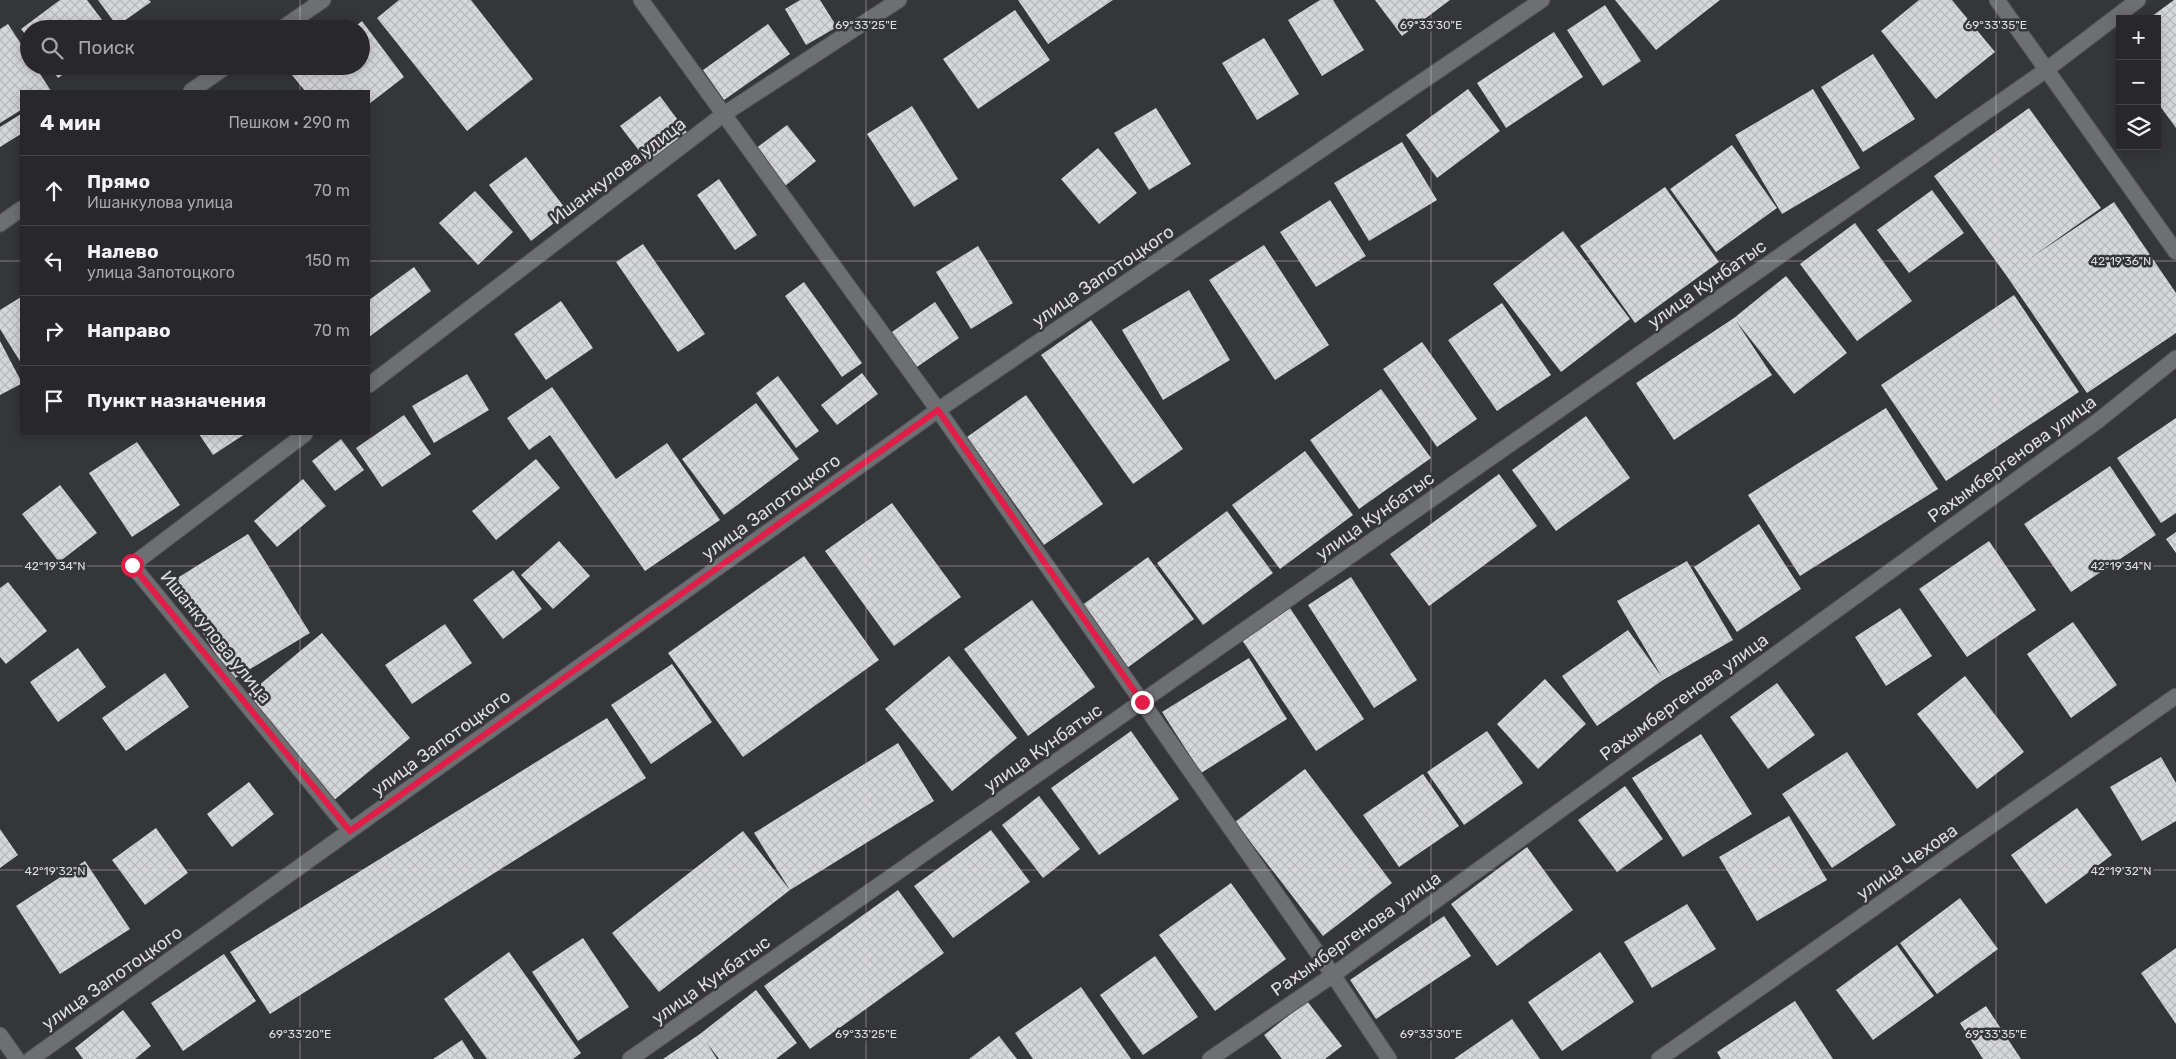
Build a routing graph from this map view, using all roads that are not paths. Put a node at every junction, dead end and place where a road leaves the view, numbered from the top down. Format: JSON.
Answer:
{"nodes":[{"id":1,"x":323,"y":0,"type":"edge"},
{"id":2,"x":641,"y":0,"type":"edge"},
{"id":3,"x":899,"y":0,"type":"edge"},
{"id":4,"x":1996,"y":0,"type":"edge"},
{"id":5,"x":2138,"y":0,"type":"edge"},
{"id":6,"x":1535,"y":2,"type":"edge"},
{"id":7,"x":294,"y":20,"type":"edge"},
{"id":8,"x":2046,"y":70,"type":"junction"},
{"id":9,"x":214,"y":75,"type":"edge"},
{"id":10,"x":192,"y":90,"type":"edge"},
{"id":11,"x":724,"y":114,"type":"junction"},
{"id":12,"x":20,"y":210,"type":"edge"},
{"id":13,"x":0,"y":224,"type":"edge"},
{"id":14,"x":2176,"y":252,"type":"edge"},
{"id":15,"x":2176,"y":358,"type":"edge"},
{"id":16,"x":370,"y":384,"type":"edge"},
{"id":17,"x":938,"y":410,"type":"junction"},
{"id":18,"x":304,"y":435,"type":"edge"},
{"id":19,"x":2176,"y":696,"type":"edge"},
{"id":20,"x":1142,"y":702,"type":"junction"},
{"id":21,"x":350,"y":831,"type":"junction"},
{"id":22,"x":1333,"y":975,"type":"junction"},
{"id":23,"x":0,"y":1035,"type":"edge"},
{"id":24,"x":17,"y":1059,"type":"edge"},
{"id":25,"x":30,"y":1059,"type":"edge"},
{"id":26,"x":630,"y":1059,"type":"edge"},
{"id":27,"x":1210,"y":1059,"type":"edge"},
{"id":28,"x":1389,"y":1059,"type":"edge"},
{"id":29,"x":1659,"y":1059,"type":"edge"}],
"edges":[{"from":1,"to":7,"type":"street"},
{"from":2,"to":11,"type":"street"},
{"from":3,"to":11,"type":"street","name":"Ишанкулова улица"},
{"from":4,"to":8,"type":"street"},
{"from":5,"to":8,"type":"street","name":"улица Кунбатыс"},
{"from":6,"to":17,"type":"street","name":"улица Запотоцкого"},
{"from":8,"to":14,"type":"street"},
{"from":8,"to":20,"type":"street","name":"улица Кунбатыс"},
{"from":9,"to":10,"type":"street"},
{"from":11,"to":16,"type":"street","name":"Ишанкулова улица"},
{"from":11,"to":17,"type":"street"},
{"from":12,"to":13,"type":"street"},
{"from":15,"to":22,"type":"street","name":"Рахымбергенова улица"},
{"from":17,"to":20,"type":"street"},
{"from":17,"to":21,"type":"street","name":"улица Запотоцкого"},
{"from":18,"to":21,"type":"street","name":"Ишанкулова улица"},
{"from":19,"to":29,"type":"street","name":"улица Чехова"},
{"from":20,"to":22,"type":"street"},
{"from":20,"to":26,"type":"street","name":"улица Кунбатыс"},
{"from":21,"to":25,"type":"street","name":"улица Запотоцкого"},
{"from":22,"to":27,"type":"street","name":"Рахымбергенова улица"},
{"from":22,"to":28,"type":"street"},
{"from":23,"to":24,"type":"street"}]}
